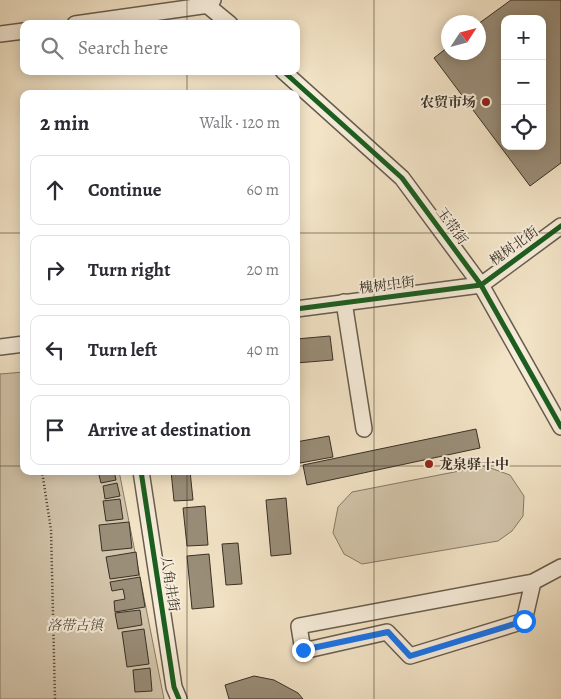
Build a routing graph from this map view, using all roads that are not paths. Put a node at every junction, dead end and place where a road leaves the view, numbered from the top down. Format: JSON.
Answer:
{"nodes":[{"id":1,"x":208,"y":2,"type":"edge"},
{"id":2,"x":99,"y":20,"type":"edge"},
{"id":3,"x":226,"y":20,"type":"edge"},
{"id":4,"x":20,"y":32,"type":"edge"},
{"id":5,"x":0,"y":34,"type":"edge"},
{"id":6,"x":287,"y":75,"type":"edge"},
{"id":7,"x":561,"y":226,"type":"edge"},
{"id":8,"x":481,"y":285,"type":"junction"},
{"id":9,"x":344,"y":302,"type":"junction"},
{"id":10,"x":300,"y":308,"type":"edge"},
{"id":11,"x":20,"y":344,"type":"edge"},
{"id":12,"x":0,"y":347,"type":"edge"},
{"id":13,"x":561,"y":427,"type":"edge"},
{"id":14,"x":364,"y":429,"type":"dead end"},
{"id":15,"x":142,"y":475,"type":"edge"},
{"id":16,"x":561,"y":567,"type":"edge"},
{"id":17,"x":533,"y":582,"type":"junction"},
{"id":18,"x":179,"y":699,"type":"edge"}],
"edges":[{"from":1,"to":2,"type":"street"},
{"from":1,"to":3,"type":"street"},
{"from":4,"to":5,"type":"street"},
{"from":6,"to":8,"type":"street","name":"玉带街"},
{"from":7,"to":8,"type":"street","name":"槐树北街"},
{"from":8,"to":9,"type":"street","name":"槐树中街"},
{"from":8,"to":13,"type":"street","name":"玉带街"},
{"from":9,"to":10,"type":"street","name":"槐树中街"},
{"from":9,"to":14,"type":"street"},
{"from":11,"to":12,"type":"street"},
{"from":15,"to":18,"type":"street","name":"八角井街"},
{"from":16,"to":17,"type":"street"},
{"from":17,"to":17,"type":"street"}]}
